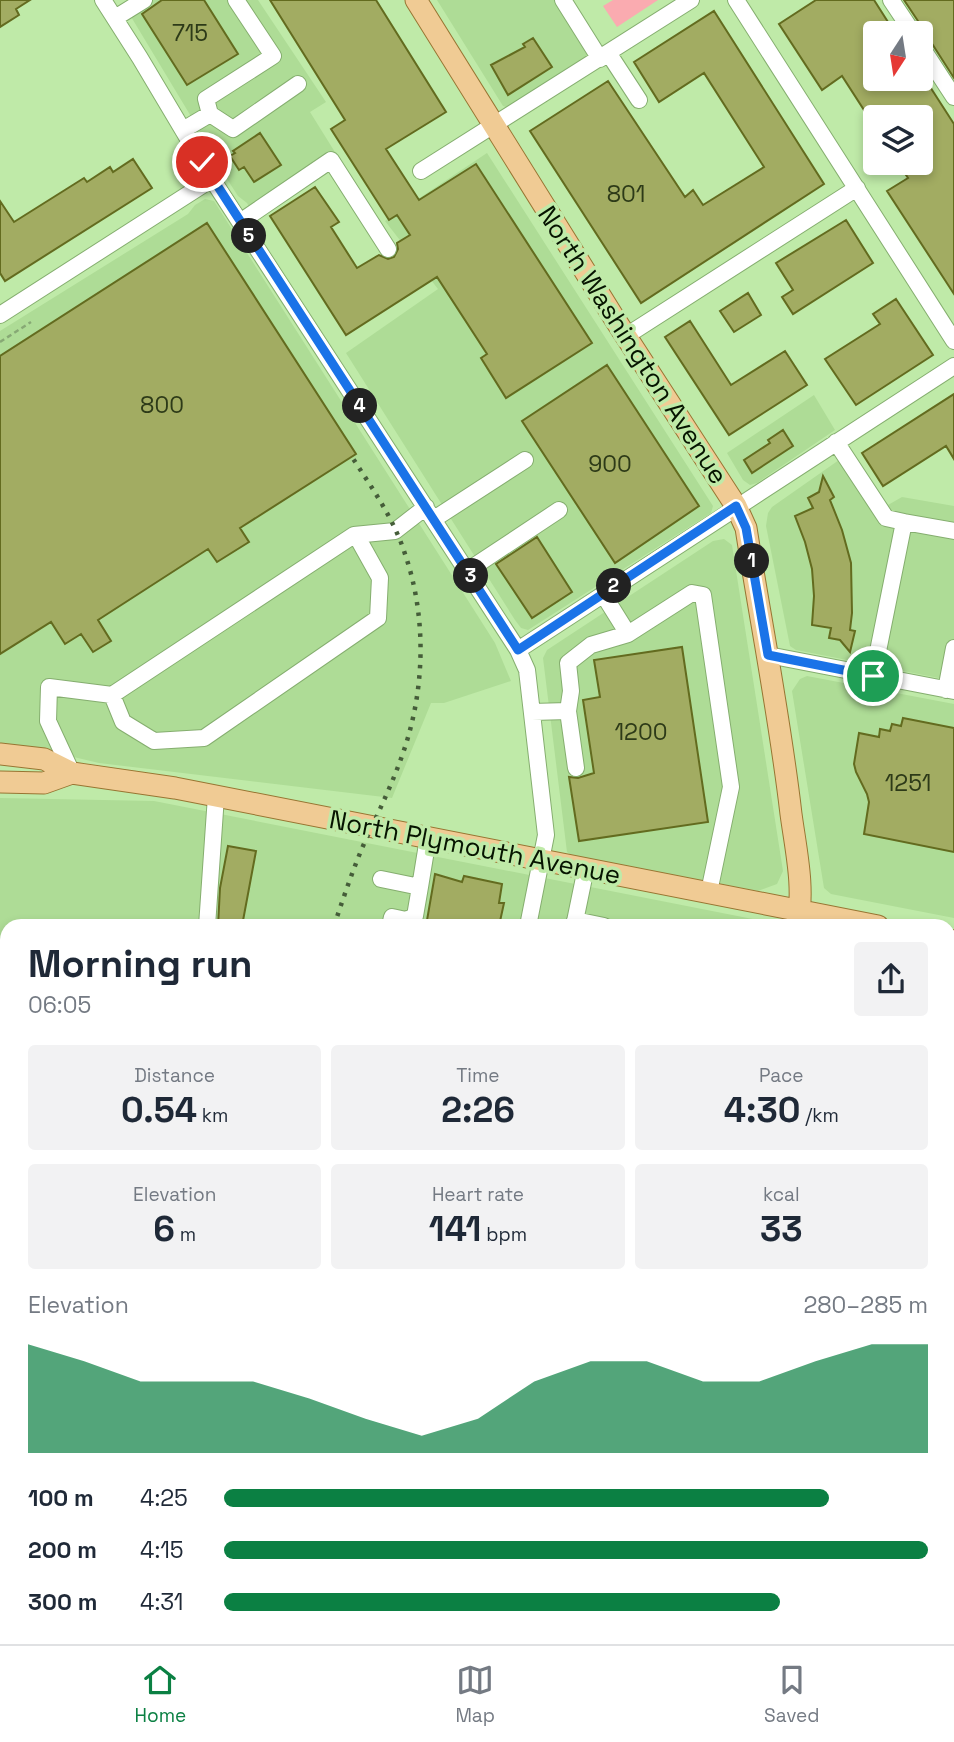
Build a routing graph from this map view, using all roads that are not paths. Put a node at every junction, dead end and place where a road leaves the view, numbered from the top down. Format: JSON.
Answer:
{"nodes":[{"id":1,"x":103,"y":0,"type":"edge"},
{"id":2,"x":144,"y":0,"type":"edge"},
{"id":3,"x":236,"y":0,"type":"edge"},
{"id":4,"x":416,"y":0,"type":"edge"},
{"id":5,"x":563,"y":0,"type":"edge"},
{"id":6,"x":691,"y":0,"type":"edge"},
{"id":7,"x":736,"y":0,"type":"edge"},
{"id":8,"x":891,"y":0,"type":"edge"},
{"id":9,"x":115,"y":18,"type":"junction"},
{"id":10,"x":905,"y":21,"type":"edge"},
{"id":11,"x":604,"y":57,"type":"junction"},
{"id":12,"x":933,"y":65,"type":"edge"},
{"id":13,"x":298,"y":84,"type":"dead end"},
{"id":14,"x":954,"y":97,"type":"edge"},
{"id":15,"x":639,"y":100,"type":"dead end"},
{"id":16,"x":210,"y":114,"type":"junction"},
{"id":17,"x":493,"y":126,"type":"junction"},
{"id":18,"x":183,"y":130,"type":"junction"},
{"id":19,"x":421,"y":171,"type":"dead end"},
{"id":20,"x":212,"y":179,"type":"junction"},
{"id":21,"x":857,"y":188,"type":"junction"},
{"id":22,"x":240,"y":222,"type":"junction"},
{"id":23,"x":388,"y":249,"type":"dead end"},
{"id":24,"x":1,"y":313,"type":"edge"},
{"id":25,"x":626,"y":336,"type":"junction"},
{"id":26,"x":954,"y":341,"type":"edge"},
{"id":27,"x":954,"y":366,"type":"edge"},
{"id":28,"x":836,"y":442,"type":"junction"},
{"id":29,"x":526,"y":460,"type":"dead end"},
{"id":30,"x":736,"y":506,"type":"junction"},
{"id":31,"x":559,"y":510,"type":"dead end"},
{"id":32,"x":430,"y":513,"type":"junction"},
{"id":33,"x":904,"y":522,"type":"junction"},
{"id":34,"x":954,"y":531,"type":"edge"},
{"id":35,"x":356,"y":535,"type":"junction"},
{"id":36,"x":467,"y":571,"type":"junction"},
{"id":37,"x":603,"y":594,"type":"junction"},
{"id":38,"x":628,"y":634,"type":"junction"},
{"id":39,"x":954,"y":648,"type":"edge"},
{"id":40,"x":518,"y":650,"type":"junction"},
{"id":41,"x":768,"y":655,"type":"junction"},
{"id":42,"x":873,"y":676,"type":"junction"},
{"id":43,"x":950,"y":690,"type":"edge"},
{"id":44,"x":112,"y":695,"type":"junction"},
{"id":45,"x":568,"y":711,"type":"junction"},
{"id":46,"x":532,"y":712,"type":"junction"},
{"id":47,"x":0,"y":754,"type":"edge"},
{"id":48,"x":576,"y":768,"type":"dead end"},
{"id":49,"x":72,"y":773,"type":"junction"},
{"id":50,"x":0,"y":782,"type":"edge"},
{"id":51,"x":216,"y":796,"type":"junction"},
{"id":52,"x":428,"y":838,"type":"junction"},
{"id":53,"x":542,"y":860,"type":"junction"},
{"id":54,"x":586,"y":869,"type":"junction"},
{"id":55,"x":381,"y":879,"type":"dead end"},
{"id":56,"x":419,"y":887,"type":"junction"},
{"id":57,"x":709,"y":892,"type":"junction"},
{"id":58,"x":798,"y":918,"type":"edge"},
{"id":59,"x":207,"y":919,"type":"edge"},
{"id":60,"x":408,"y":919,"type":"edge"},
{"id":61,"x":529,"y":919,"type":"edge"},
{"id":62,"x":576,"y":919,"type":"edge"}],
"edges":[{"from":1,"to":9,"type":"street"},
{"from":2,"to":9,"type":"street"},
{"from":3,"to":16,"type":"street"},
{"from":4,"to":17,"type":"main road","name":"North Washington Avenue"},
{"from":5,"to":11,"type":"street"},
{"from":6,"to":11,"type":"street"},
{"from":7,"to":21,"type":"street"},
{"from":8,"to":10,"type":"street"},
{"from":9,"to":18,"type":"street"},
{"from":11,"to":15,"type":"street"},
{"from":11,"to":17,"type":"street"},
{"from":12,"to":14,"type":"street"},
{"from":13,"to":16,"type":"street"},
{"from":16,"to":18,"type":"street"},
{"from":17,"to":19,"type":"street"},
{"from":17,"to":25,"type":"main road","name":"North Washington Avenue"},
{"from":18,"to":20,"type":"street"},
{"from":20,"to":22,"type":"street"},
{"from":20,"to":24,"type":"street"},
{"from":21,"to":25,"type":"street"},
{"from":21,"to":26,"type":"street"},
{"from":22,"to":23,"type":"street"},
{"from":22,"to":32,"type":"street"},
{"from":25,"to":30,"type":"main road","name":"North Washington Avenue"},
{"from":27,"to":28,"type":"street"},
{"from":28,"to":30,"type":"street"},
{"from":28,"to":33,"type":"street"},
{"from":29,"to":32,"type":"street"},
{"from":30,"to":37,"type":"street"},
{"from":30,"to":41,"type":"main road","name":"North Washington Avenue"},
{"from":31,"to":36,"type":"street"},
{"from":32,"to":35,"type":"street"},
{"from":32,"to":36,"type":"street"},
{"from":33,"to":34,"type":"street"},
{"from":33,"to":42,"type":"street"},
{"from":35,"to":44,"type":"street"},
{"from":35,"to":44,"type":"street"},
{"from":36,"to":40,"type":"street"},
{"from":37,"to":38,"type":"street"},
{"from":37,"to":40,"type":"street"},
{"from":38,"to":45,"type":"street"},
{"from":38,"to":57,"type":"street"},
{"from":39,"to":43,"type":"street"},
{"from":40,"to":46,"type":"street"},
{"from":41,"to":42,"type":"street"},
{"from":41,"to":58,"type":"main road","name":"North Washington Avenue"},
{"from":42,"to":43,"type":"street"},
{"from":44,"to":49,"type":"street"},
{"from":45,"to":46,"type":"street"},
{"from":45,"to":48,"type":"street"},
{"from":46,"to":53,"type":"street"},
{"from":47,"to":49,"type":"main road","name":"North Plymouth Avenue"},
{"from":49,"to":50,"type":"main road","name":"North Plymouth Avenue"},
{"from":49,"to":51,"type":"main road","name":"North Plymouth Avenue"},
{"from":51,"to":52,"type":"main road","name":"North Plymouth Avenue"},
{"from":51,"to":59,"type":"street"},
{"from":52,"to":53,"type":"main road","name":"North Plymouth Avenue"},
{"from":52,"to":56,"type":"street"},
{"from":53,"to":54,"type":"main road","name":"North Plymouth Avenue"},
{"from":53,"to":61,"type":"street"},
{"from":54,"to":57,"type":"main road","name":"North Plymouth Avenue"},
{"from":54,"to":62,"type":"street"},
{"from":55,"to":56,"type":"street"},
{"from":56,"to":60,"type":"street"},
{"from":57,"to":58,"type":"main road","name":"North Plymouth Avenue"}]}
